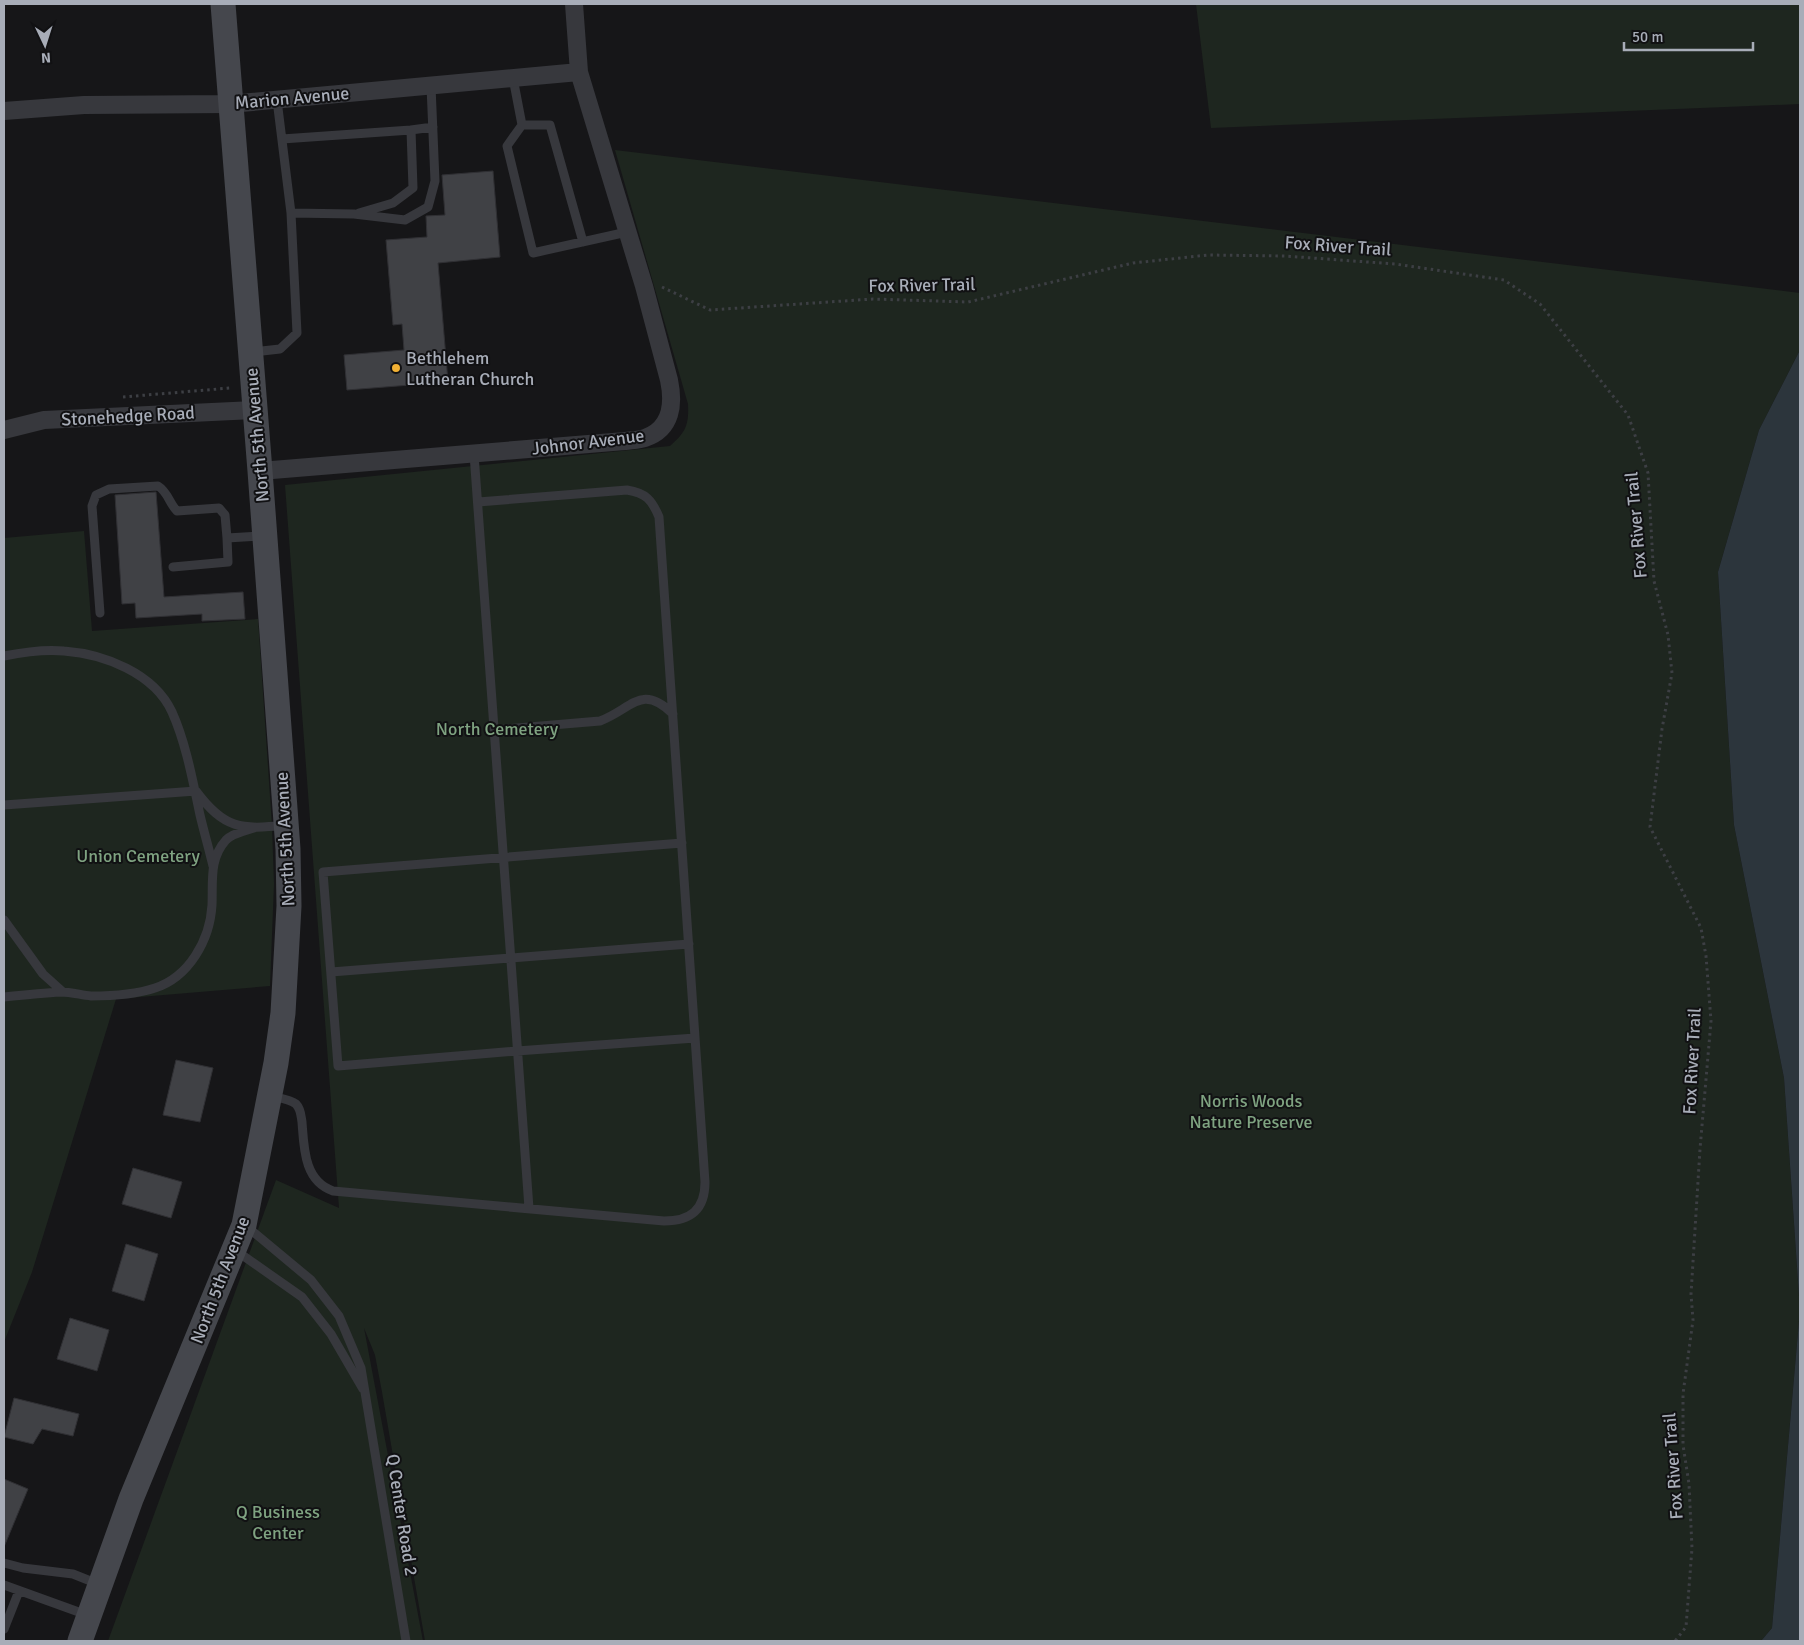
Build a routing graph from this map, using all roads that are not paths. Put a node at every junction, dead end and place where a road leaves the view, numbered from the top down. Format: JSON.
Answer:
{"nodes":[{"id":1,"x":223,"y":4,"type":"edge"},
{"id":2,"x":574,"y":4,"type":"edge"},
{"id":3,"x":579,"y":72,"type":"junction"},
{"id":4,"x":513,"y":78,"type":"junction"},
{"id":5,"x":431,"y":86,"type":"junction"},
{"id":6,"x":277,"y":100,"type":"junction"},
{"id":7,"x":230,"y":104,"type":"junction"},
{"id":8,"x":4,"y":111,"type":"edge"},
{"id":9,"x":522,"y":124,"type":"junction"},
{"id":10,"x":433,"y":127,"type":"junction"},
{"id":11,"x":411,"y":130,"type":"junction"},
{"id":12,"x":282,"y":139,"type":"junction"},
{"id":13,"x":291,"y":213,"type":"junction"},
{"id":14,"x":354,"y":214,"type":"junction"},
{"id":15,"x":627,"y":232,"type":"junction"},
{"id":16,"x":583,"y":242,"type":"junction"},
{"id":17,"x":250,"y":352,"type":"junction"},
{"id":18,"x":254,"y":410,"type":"junction"},
{"id":19,"x":4,"y":430,"type":"edge"},
{"id":20,"x":474,"y":454,"type":"junction"},
{"id":21,"x":260,"y":471,"type":"junction"},
{"id":22,"x":478,"y":502,"type":"junction"},
{"id":23,"x":265,"y":536,"type":"junction"},
{"id":24,"x":227,"y":538,"type":"junction"},
{"id":25,"x":172,"y":567,"type":"dead end"},
{"id":26,"x":100,"y":613,"type":"dead end"},
{"id":27,"x":4,"y":656,"type":"edge"},
{"id":28,"x":674,"y":714,"type":"junction"},
{"id":29,"x":494,"y":730,"type":"junction"},
{"id":30,"x":196,"y":792,"type":"junction"},
{"id":31,"x":4,"y":806,"type":"edge"},
{"id":32,"x":286,"y":825,"type":"junction"},
{"id":33,"x":254,"y":828,"type":"junction"},
{"id":34,"x":682,"y":843,"type":"junction"},
{"id":35,"x":503,"y":857,"type":"junction"},
{"id":36,"x":213,"y":866,"type":"junction"},
{"id":37,"x":4,"y":920,"type":"edge"},
{"id":38,"x":689,"y":944,"type":"junction"},
{"id":39,"x":511,"y":958,"type":"junction"},
{"id":40,"x":331,"y":972,"type":"junction"},
{"id":41,"x":63,"y":992,"type":"junction"},
{"id":42,"x":4,"y":997,"type":"edge"},
{"id":43,"x":696,"y":1038,"type":"junction"},
{"id":44,"x":517,"y":1051,"type":"junction"},
{"id":45,"x":270,"y":1096,"type":"junction"},
{"id":46,"x":529,"y":1208,"type":"junction"},
{"id":47,"x":244,"y":1225,"type":"junction"},
{"id":48,"x":235,"y":1249,"type":"junction"},
{"id":49,"x":366,"y":1393,"type":"junction"},
{"id":50,"x":4,"y":1563,"type":"edge"},
{"id":51,"x":4,"y":1585,"type":"edge"},
{"id":52,"x":100,"y":1585,"type":"junction"},
{"id":53,"x":19,"y":1591,"type":"junction"},
{"id":54,"x":89,"y":1616,"type":"junction"},
{"id":55,"x":4,"y":1629,"type":"edge"},
{"id":56,"x":80,"y":1641,"type":"edge"},
{"id":57,"x":406,"y":1641,"type":"edge"}],
"edges":[{"from":1,"to":7,"type":"main road","name":"North 5th Avenue"},
{"from":2,"to":3,"type":"street","name":"Johnor Avenue"},
{"from":3,"to":4,"type":"street","name":"Marion Avenue"},
{"from":3,"to":15,"type":"street","name":"Johnor Avenue"},
{"from":4,"to":5,"type":"street","name":"Marion Avenue"},
{"from":4,"to":9,"type":"lane"},
{"from":5,"to":6,"type":"street","name":"Marion Avenue"},
{"from":5,"to":10,"type":"lane"},
{"from":6,"to":7,"type":"street","name":"Marion Avenue"},
{"from":6,"to":12,"type":"lane"},
{"from":7,"to":8,"type":"street","name":"Marion Avenue"},
{"from":7,"to":17,"type":"main road","name":"North 5th Avenue"},
{"from":9,"to":16,"type":"lane"},
{"from":9,"to":16,"type":"lane"},
{"from":10,"to":11,"type":"lane"},
{"from":10,"to":14,"type":"lane"},
{"from":11,"to":12,"type":"lane"},
{"from":11,"to":14,"type":"lane"},
{"from":12,"to":13,"type":"lane"},
{"from":13,"to":14,"type":"lane"},
{"from":13,"to":17,"type":"lane"},
{"from":15,"to":16,"type":"lane"},
{"from":15,"to":20,"type":"street","name":"Johnor Avenue"},
{"from":17,"to":18,"type":"main road","name":"North 5th Avenue"},
{"from":18,"to":19,"type":"street","name":"Stonehedge Road"},
{"from":18,"to":21,"type":"main road","name":"North 5th Avenue"},
{"from":20,"to":21,"type":"street","name":"Johnor Avenue"},
{"from":20,"to":22,"type":"lane"},
{"from":21,"to":23,"type":"main road","name":"North 5th Avenue"},
{"from":22,"to":28,"type":"lane"},
{"from":22,"to":29,"type":"lane"},
{"from":23,"to":24,"type":"lane"},
{"from":23,"to":32,"type":"main road","name":"North 5th Avenue"},
{"from":24,"to":25,"type":"lane"},
{"from":24,"to":26,"type":"lane"},
{"from":27,"to":30,"type":"lane"},
{"from":28,"to":29,"type":"lane"},
{"from":28,"to":34,"type":"lane"},
{"from":29,"to":35,"type":"lane"},
{"from":30,"to":31,"type":"lane"},
{"from":30,"to":33,"type":"lane"},
{"from":30,"to":36,"type":"lane"},
{"from":32,"to":33,"type":"lane"},
{"from":32,"to":45,"type":"main road","name":"North 5th Avenue"},
{"from":33,"to":36,"type":"lane"},
{"from":34,"to":35,"type":"lane"},
{"from":34,"to":38,"type":"lane"},
{"from":35,"to":39,"type":"lane"},
{"from":35,"to":40,"type":"lane"},
{"from":36,"to":41,"type":"lane"},
{"from":37,"to":41,"type":"lane"},
{"from":38,"to":39,"type":"lane"},
{"from":38,"to":43,"type":"lane"},
{"from":39,"to":40,"type":"lane"},
{"from":39,"to":44,"type":"lane"},
{"from":40,"to":44,"type":"lane"},
{"from":41,"to":42,"type":"lane"},
{"from":43,"to":44,"type":"lane"},
{"from":43,"to":46,"type":"lane"},
{"from":44,"to":46,"type":"lane"},
{"from":45,"to":46,"type":"lane"},
{"from":45,"to":47,"type":"main road","name":"North 5th Avenue"},
{"from":47,"to":48,"type":"main road","name":"North 5th Avenue"},
{"from":47,"to":49,"type":"lane","name":"Q Center Road 2"},
{"from":48,"to":49,"type":"lane"},
{"from":48,"to":52,"type":"main road","name":"North 5th Avenue"},
{"from":49,"to":57,"type":"lane","name":"Q Center Road 2"},
{"from":50,"to":52,"type":"lane"},
{"from":51,"to":53,"type":"lane"},
{"from":52,"to":54,"type":"main road","name":"North 5th Avenue"},
{"from":53,"to":54,"type":"lane"},
{"from":53,"to":55,"type":"lane"},
{"from":54,"to":56,"type":"main road","name":"North 5th Avenue"}]}
